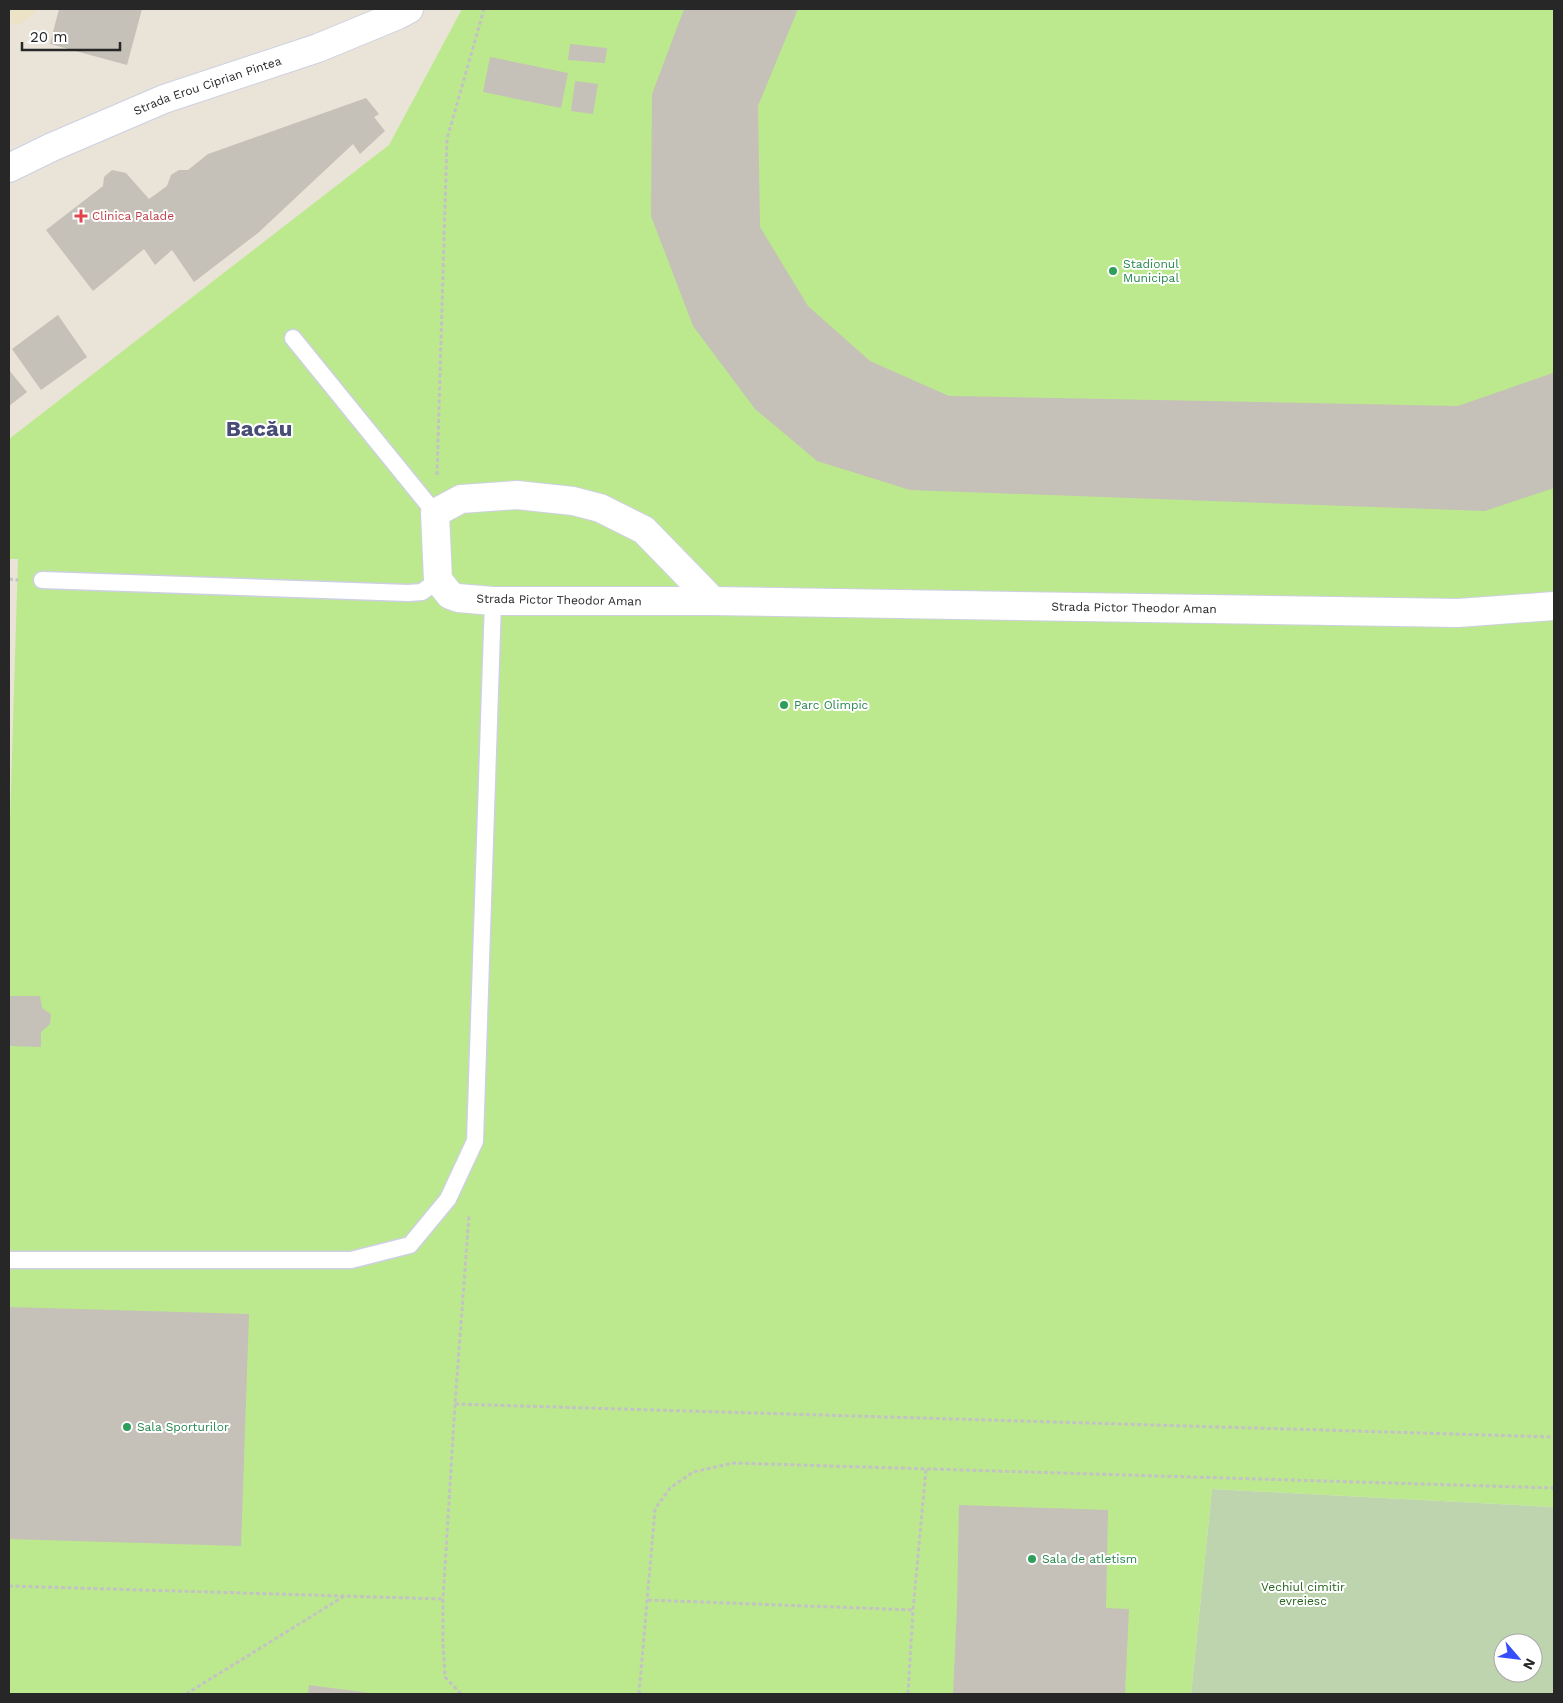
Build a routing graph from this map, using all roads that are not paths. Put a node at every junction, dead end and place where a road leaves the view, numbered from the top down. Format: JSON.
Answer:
{"nodes":[{"id":1,"x":409,"y":9,"type":"edge"},
{"id":2,"x":9,"y":168,"type":"edge"},
{"id":3,"x":293,"y":338,"type":"dead end"},
{"id":4,"x":435,"y":513,"type":"junction"},
{"id":5,"x":42,"y":580,"type":"dead end"},
{"id":6,"x":438,"y":580,"type":"junction"},
{"id":7,"x":493,"y":601,"type":"junction"},
{"id":8,"x":713,"y":601,"type":"junction"},
{"id":9,"x":1554,"y":606,"type":"edge"},
{"id":10,"x":9,"y":1260,"type":"edge"}],
"edges":[{"from":1,"to":2,"type":"street","name":"Strada Erou Ciprian Pintea"},
{"from":3,"to":4,"type":"lane"},
{"from":4,"to":6,"type":"street"},
{"from":4,"to":8,"type":"street"},
{"from":5,"to":6,"type":"lane"},
{"from":6,"to":7,"type":"street","name":"Strada Pictor Theodor Aman"},
{"from":7,"to":8,"type":"street","name":"Strada Pictor Theodor Aman"},
{"from":7,"to":10,"type":"lane"},
{"from":8,"to":9,"type":"street","name":"Strada Pictor Theodor Aman"}]}
